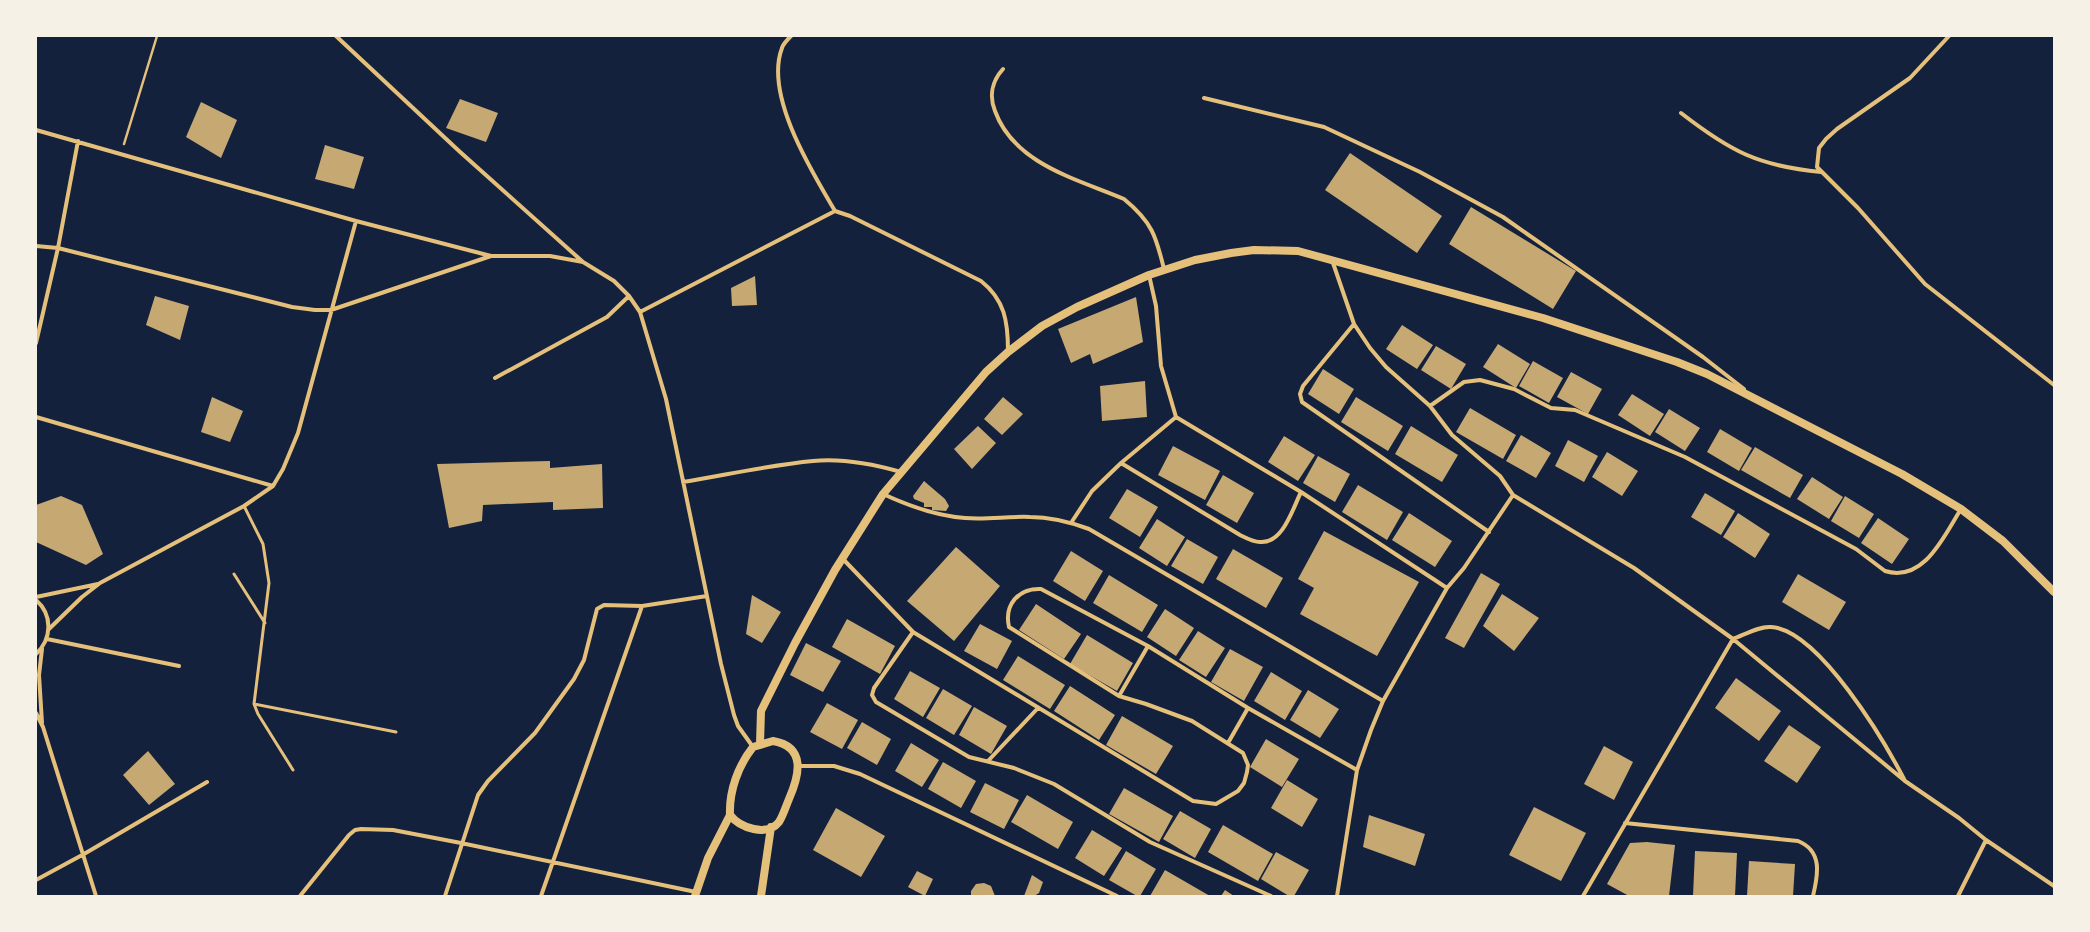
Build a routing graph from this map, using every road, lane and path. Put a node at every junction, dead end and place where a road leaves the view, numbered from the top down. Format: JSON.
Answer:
{"nodes":[{"id":1,"x":157,"y":36,"type":"edge"},
{"id":2,"x":336,"y":36,"type":"edge"},
{"id":3,"x":791,"y":36,"type":"edge"},
{"id":4,"x":1949,"y":36,"type":"edge"},
{"id":5,"x":1003,"y":69,"type":"dead end"},
{"id":6,"x":1204,"y":98,"type":"dead end"},
{"id":7,"x":1680,"y":113,"type":"dead end"},
{"id":8,"x":36,"y":130,"type":"edge"},
{"id":9,"x":78,"y":141,"type":"junction"},
{"id":10,"x":120,"y":154,"type":"junction"},
{"id":11,"x":1821,"y":172,"type":"junction"},
{"id":12,"x":835,"y":211,"type":"junction"},
{"id":13,"x":356,"y":221,"type":"junction"},
{"id":14,"x":36,"y":246,"type":"edge"},
{"id":15,"x":58,"y":248,"type":"junction"},
{"id":16,"x":491,"y":256,"type":"junction"},
{"id":17,"x":1332,"y":260,"type":"junction"},
{"id":18,"x":583,"y":262,"type":"junction"},
{"id":19,"x":1164,"y":269,"type":"junction"},
{"id":20,"x":1150,"y":275,"type":"junction"},
{"id":21,"x":629,"y":296,"type":"junction"},
{"id":22,"x":331,"y":310,"type":"junction"},
{"id":23,"x":640,"y":312,"type":"junction"},
{"id":24,"x":1354,"y":324,"type":"junction"},
{"id":25,"x":36,"y":343,"type":"edge"},
{"id":26,"x":1008,"y":352,"type":"junction"},
{"id":27,"x":495,"y":378,"type":"dead end"},
{"id":28,"x":2054,"y":385,"type":"edge"},
{"id":29,"x":1757,"y":400,"type":"junction"},
{"id":30,"x":1430,"y":406,"type":"junction"},
{"id":31,"x":1176,"y":417,"type":"junction"},
{"id":32,"x":36,"y":418,"type":"edge"},
{"id":33,"x":1121,"y":463,"type":"junction"},
{"id":34,"x":901,"y":472,"type":"junction"},
{"id":35,"x":683,"y":482,"type":"junction"},
{"id":36,"x":273,"y":486,"type":"junction"},
{"id":37,"x":1301,"y":492,"type":"junction"},
{"id":38,"x":883,"y":494,"type":"junction"},
{"id":39,"x":1513,"y":495,"type":"junction"},
{"id":40,"x":244,"y":506,"type":"junction"},
{"id":41,"x":1961,"y":509,"type":"junction"},
{"id":42,"x":1071,"y":523,"type":"junction"},
{"id":43,"x":1489,"y":532,"type":"junction"},
{"id":44,"x":843,"y":558,"type":"junction"},
{"id":45,"x":234,"y":574,"type":"dead end"},
{"id":46,"x":100,"y":583,"type":"junction"},
{"id":47,"x":1448,"y":588,"type":"junction"},
{"id":48,"x":2054,"y":592,"type":"edge"},
{"id":49,"x":707,"y":596,"type":"junction"},
{"id":50,"x":36,"y":599,"type":"edge"},
{"id":51,"x":642,"y":606,"type":"junction"},
{"id":52,"x":265,"y":622,"type":"junction"},
{"id":53,"x":49,"y":629,"type":"junction"},
{"id":54,"x":913,"y":632,"type":"junction"},
{"id":55,"x":47,"y":639,"type":"junction"},
{"id":56,"x":1733,"y":639,"type":"junction"},
{"id":57,"x":1148,"y":646,"type":"junction"},
{"id":58,"x":42,"y":648,"type":"junction"},
{"id":59,"x":36,"y":654,"type":"edge"},
{"id":60,"x":179,"y":666,"type":"dead end"},
{"id":61,"x":1119,"y":696,"type":"junction"},
{"id":62,"x":1383,"y":701,"type":"junction"},
{"id":63,"x":254,"y":704,"type":"junction"},
{"id":64,"x":1038,"y":708,"type":"junction"},
{"id":65,"x":1248,"y":708,"type":"junction"},
{"id":66,"x":36,"y":713,"type":"edge"},
{"id":67,"x":43,"y":727,"type":"junction"},
{"id":68,"x":396,"y":732,"type":"dead end"},
{"id":69,"x":1228,"y":743,"type":"junction"},
{"id":70,"x":757,"y":745,"type":"junction"},
{"id":71,"x":988,"y":761,"type":"junction"},
{"id":72,"x":798,"y":766,"type":"junction"},
{"id":73,"x":293,"y":770,"type":"dead end"},
{"id":74,"x":1357,"y":770,"type":"junction"},
{"id":75,"x":1905,"y":781,"type":"junction"},
{"id":76,"x":207,"y":782,"type":"dead end"},
{"id":77,"x":730,"y":815,"type":"junction"},
{"id":78,"x":1625,"y":823,"type":"junction"},
{"id":79,"x":771,"y":827,"type":"junction"},
{"id":80,"x":1986,"y":840,"type":"junction"},
{"id":81,"x":461,"y":843,"type":"junction"},
{"id":82,"x":84,"y":854,"type":"junction"},
{"id":83,"x":554,"y":862,"type":"junction"},
{"id":84,"x":36,"y":880,"type":"edge"},
{"id":85,"x":2054,"y":886,"type":"edge"},
{"id":86,"x":696,"y":894,"type":"edge"},
{"id":87,"x":96,"y":896,"type":"edge"},
{"id":88,"x":300,"y":896,"type":"edge"},
{"id":89,"x":445,"y":896,"type":"edge"},
{"id":90,"x":541,"y":896,"type":"edge"},
{"id":91,"x":761,"y":896,"type":"edge"},
{"id":92,"x":1117,"y":896,"type":"edge"},
{"id":93,"x":1271,"y":896,"type":"edge"},
{"id":94,"x":1337,"y":896,"type":"edge"},
{"id":95,"x":1583,"y":896,"type":"edge"},
{"id":96,"x":1813,"y":896,"type":"edge"},
{"id":97,"x":1958,"y":896,"type":"edge"}],
"edges":[{"from":1,"to":10,"type":"path"},
{"from":2,"to":18,"type":"street"},
{"from":3,"to":12,"type":"street"},
{"from":4,"to":11,"type":"street"},
{"from":5,"to":19,"type":"street"},
{"from":6,"to":29,"type":"street"},
{"from":7,"to":11,"type":"street"},
{"from":8,"to":9,"type":"street"},
{"from":9,"to":10,"type":"street"},
{"from":9,"to":15,"type":"street"},
{"from":10,"to":13,"type":"street"},
{"from":11,"to":28,"type":"street"},
{"from":12,"to":23,"type":"street"},
{"from":12,"to":26,"type":"street"},
{"from":13,"to":16,"type":"street"},
{"from":13,"to":22,"type":"street"},
{"from":14,"to":15,"type":"street"},
{"from":15,"to":22,"type":"street"},
{"from":15,"to":25,"type":"street"},
{"from":16,"to":18,"type":"street"},
{"from":16,"to":22,"type":"street"},
{"from":17,"to":19,"type":"main road"},
{"from":17,"to":24,"type":"street"},
{"from":17,"to":29,"type":"main road"},
{"from":18,"to":21,"type":"street"},
{"from":19,"to":20,"type":"main road"},
{"from":20,"to":26,"type":"main road"},
{"from":20,"to":31,"type":"street"},
{"from":21,"to":23,"type":"street"},
{"from":21,"to":27,"type":"street"},
{"from":22,"to":36,"type":"street"},
{"from":23,"to":35,"type":"street"},
{"from":24,"to":30,"type":"street"},
{"from":24,"to":43,"type":"street"},
{"from":26,"to":34,"type":"main road"},
{"from":29,"to":41,"type":"main road"},
{"from":30,"to":39,"type":"street"},
{"from":30,"to":41,"type":"street"},
{"from":31,"to":33,"type":"street"},
{"from":31,"to":37,"type":"street"},
{"from":32,"to":36,"type":"street"},
{"from":33,"to":37,"type":"street"},
{"from":33,"to":42,"type":"street"},
{"from":34,"to":35,"type":"street"},
{"from":34,"to":38,"type":"main road"},
{"from":35,"to":49,"type":"street"},
{"from":36,"to":40,"type":"street"},
{"from":37,"to":47,"type":"street"},
{"from":38,"to":42,"type":"street"},
{"from":38,"to":44,"type":"main road"},
{"from":39,"to":43,"type":"street"},
{"from":39,"to":56,"type":"street"},
{"from":40,"to":46,"type":"street"},
{"from":40,"to":52,"type":"lane"},
{"from":41,"to":48,"type":"main road"},
{"from":42,"to":62,"type":"street"},
{"from":43,"to":47,"type":"street"},
{"from":44,"to":54,"type":"street"},
{"from":44,"to":70,"type":"main road"},
{"from":45,"to":52,"type":"lane"},
{"from":46,"to":50,"type":"street"},
{"from":46,"to":53,"type":"street"},
{"from":47,"to":62,"type":"street"},
{"from":49,"to":51,"type":"street"},
{"from":49,"to":70,"type":"street"},
{"from":50,"to":53,"type":"street"},
{"from":51,"to":81,"type":"street"},
{"from":51,"to":83,"type":"street"},
{"from":52,"to":63,"type":"lane"},
{"from":53,"to":55,"type":"street"},
{"from":54,"to":64,"type":"street"},
{"from":54,"to":71,"type":"street"},
{"from":55,"to":58,"type":"street"},
{"from":55,"to":60,"type":"street"},
{"from":56,"to":75,"type":"street"},
{"from":56,"to":75,"type":"street"},
{"from":56,"to":78,"type":"street"},
{"from":57,"to":61,"type":"street"},
{"from":57,"to":61,"type":"street"},
{"from":57,"to":65,"type":"street"},
{"from":58,"to":59,"type":"street"},
{"from":58,"to":67,"type":"street"},
{"from":61,"to":69,"type":"street"},
{"from":62,"to":74,"type":"street"},
{"from":63,"to":68,"type":"lane"},
{"from":63,"to":73,"type":"lane"},
{"from":64,"to":69,"type":"street"},
{"from":64,"to":71,"type":"street"},
{"from":65,"to":69,"type":"street"},
{"from":65,"to":74,"type":"street"},
{"from":66,"to":67,"type":"street"},
{"from":67,"to":82,"type":"street"},
{"from":70,"to":72,"type":"main road"},
{"from":70,"to":77,"type":"main road"},
{"from":71,"to":93,"type":"street"},
{"from":72,"to":79,"type":"main road"},
{"from":72,"to":92,"type":"street"},
{"from":74,"to":94,"type":"street"},
{"from":75,"to":80,"type":"street"},
{"from":76,"to":82,"type":"street"},
{"from":77,"to":79,"type":"main road"},
{"from":77,"to":86,"type":"main road"},
{"from":78,"to":95,"type":"street"},
{"from":78,"to":96,"type":"street"},
{"from":79,"to":91,"type":"main road"},
{"from":80,"to":85,"type":"street"},
{"from":80,"to":97,"type":"street"},
{"from":81,"to":83,"type":"street"},
{"from":81,"to":88,"type":"street"},
{"from":81,"to":89,"type":"street"},
{"from":82,"to":84,"type":"street"},
{"from":82,"to":87,"type":"street"},
{"from":83,"to":86,"type":"street"},
{"from":83,"to":90,"type":"street"}]}
